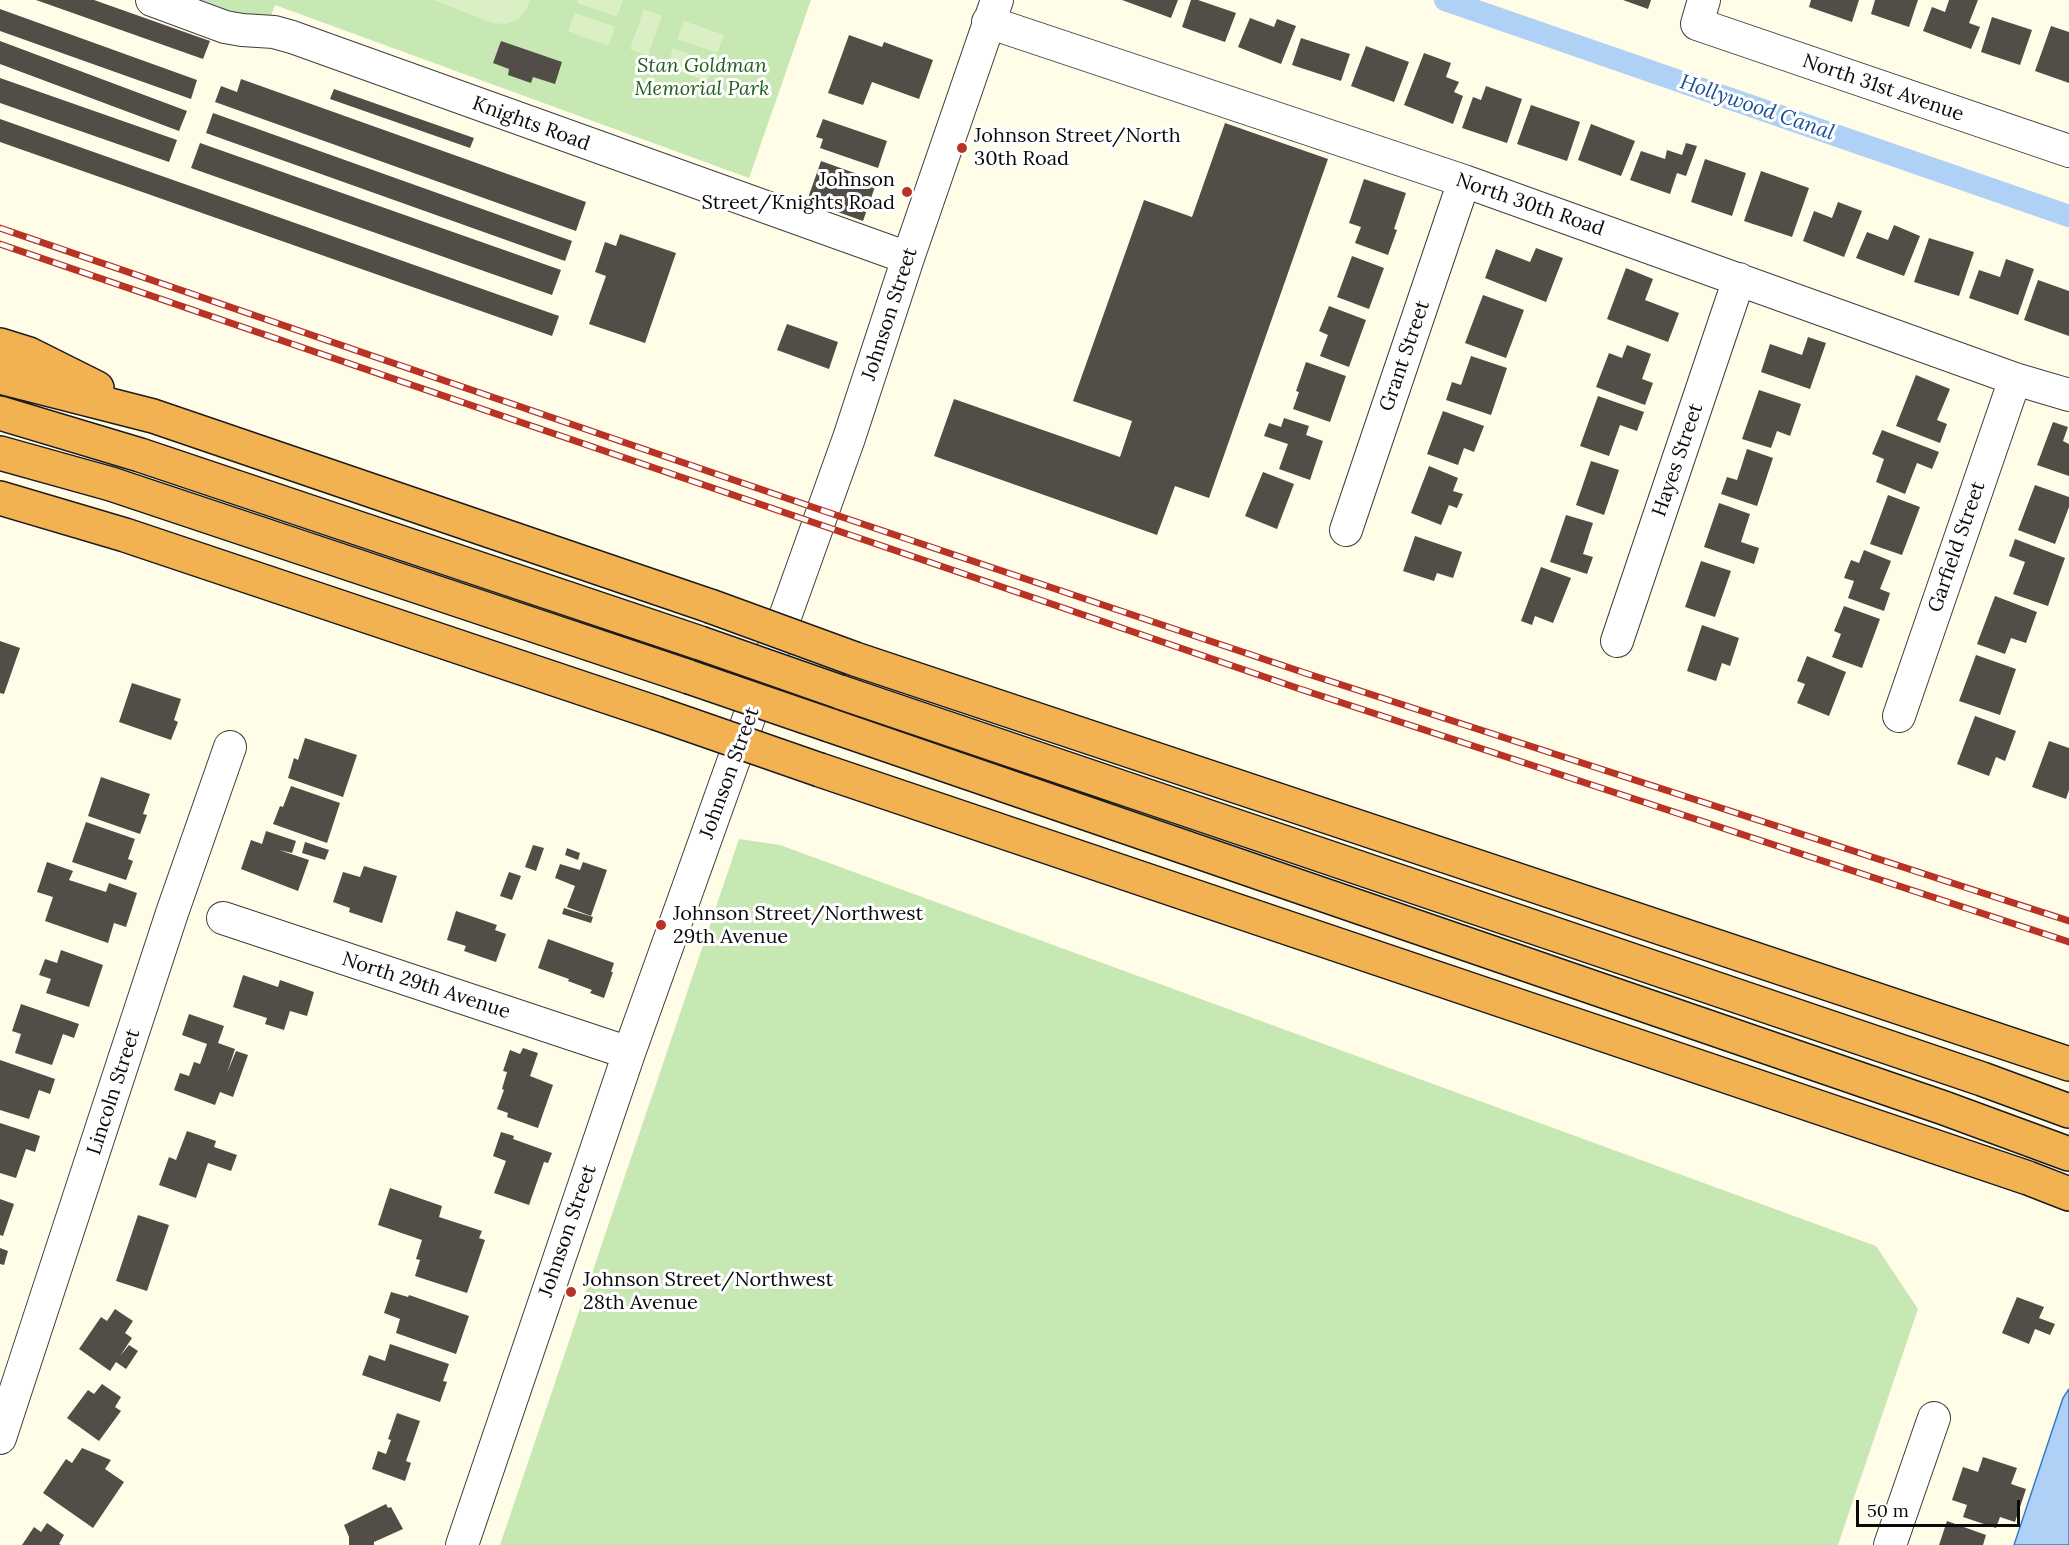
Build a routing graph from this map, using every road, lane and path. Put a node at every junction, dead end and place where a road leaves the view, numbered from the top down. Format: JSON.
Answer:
{"nodes":[{"id":1,"x":152,"y":0,"type":"edge"},
{"id":2,"x":992,"y":11,"type":"edge"},
{"id":3,"x":1700,"y":12,"type":"edge"},
{"id":4,"x":2069,"y":152,"type":"edge"},
{"id":5,"x":1464,"y":181,"type":"junction"},
{"id":6,"x":908,"y":258,"type":"junction"},
{"id":7,"x":1739,"y":279,"type":"junction"},
{"id":8,"x":0,"y":345,"type":"edge"},
{"id":9,"x":0,"y":377,"type":"edge"},
{"id":10,"x":2015,"y":379,"type":"junction"},
{"id":11,"x":2069,"y":395,"type":"edge"},
{"id":12,"x":0,"y":413,"type":"edge"},
{"id":13,"x":153,"y":416,"type":"junction"},
{"id":14,"x":0,"y":453,"type":"edge"},
{"id":15,"x":0,"y":498,"type":"edge"},
{"id":16,"x":1346,"y":530,"type":"dead end"},
{"id":17,"x":1617,"y":641,"type":"dead end"},
{"id":18,"x":1899,"y":716,"type":"dead end"},
{"id":19,"x":230,"y":747,"type":"dead end"},
{"id":20,"x":223,"y":918,"type":"dead end"},
{"id":21,"x":629,"y":1053,"type":"junction"},
{"id":22,"x":2069,"y":1064,"type":"edge"},
{"id":23,"x":2069,"y":1112,"type":"edge"},
{"id":24,"x":2069,"y":1154,"type":"edge"},
{"id":25,"x":2069,"y":1194,"type":"edge"},
{"id":26,"x":1934,"y":1418,"type":"dead end"},
{"id":27,"x":0,"y":1438,"type":"edge"},
{"id":28,"x":462,"y":1545,"type":"edge"},
{"id":29,"x":1890,"y":1545,"type":"edge"}],
"edges":[{"from":1,"to":6,"type":"street","name":"Knights Road"},
{"from":2,"to":5,"type":"street","name":"North 30th Road"},
{"from":2,"to":6,"type":"street","name":"Johnson Street"},
{"from":3,"to":4,"type":"street","name":"North 31st Avenue"},
{"from":5,"to":7,"type":"street","name":"North 30th Road"},
{"from":5,"to":16,"type":"street","name":"Grant Street"},
{"from":6,"to":21,"type":"street","name":"Johnson Street"},
{"from":7,"to":10,"type":"street","name":"North 30th Road"},
{"from":7,"to":17,"type":"street","name":"Hayes Street"},
{"from":8,"to":13,"type":"highway"},
{"from":9,"to":13,"type":"highway"},
{"from":10,"to":11,"type":"street","name":"North 30th Road"},
{"from":10,"to":18,"type":"street","name":"Garfield Street"},
{"from":12,"to":23,"type":"highway","bridge":true},
{"from":13,"to":22,"type":"highway","bridge":true},
{"from":14,"to":24,"type":"highway","bridge":true},
{"from":15,"to":25,"type":"highway","bridge":true},
{"from":19,"to":27,"type":"street","name":"Lincoln Street"},
{"from":20,"to":21,"type":"street","name":"North 29th Avenue"},
{"from":21,"to":28,"type":"street","name":"Johnson Street"},
{"from":26,"to":29,"type":"street"}]}
